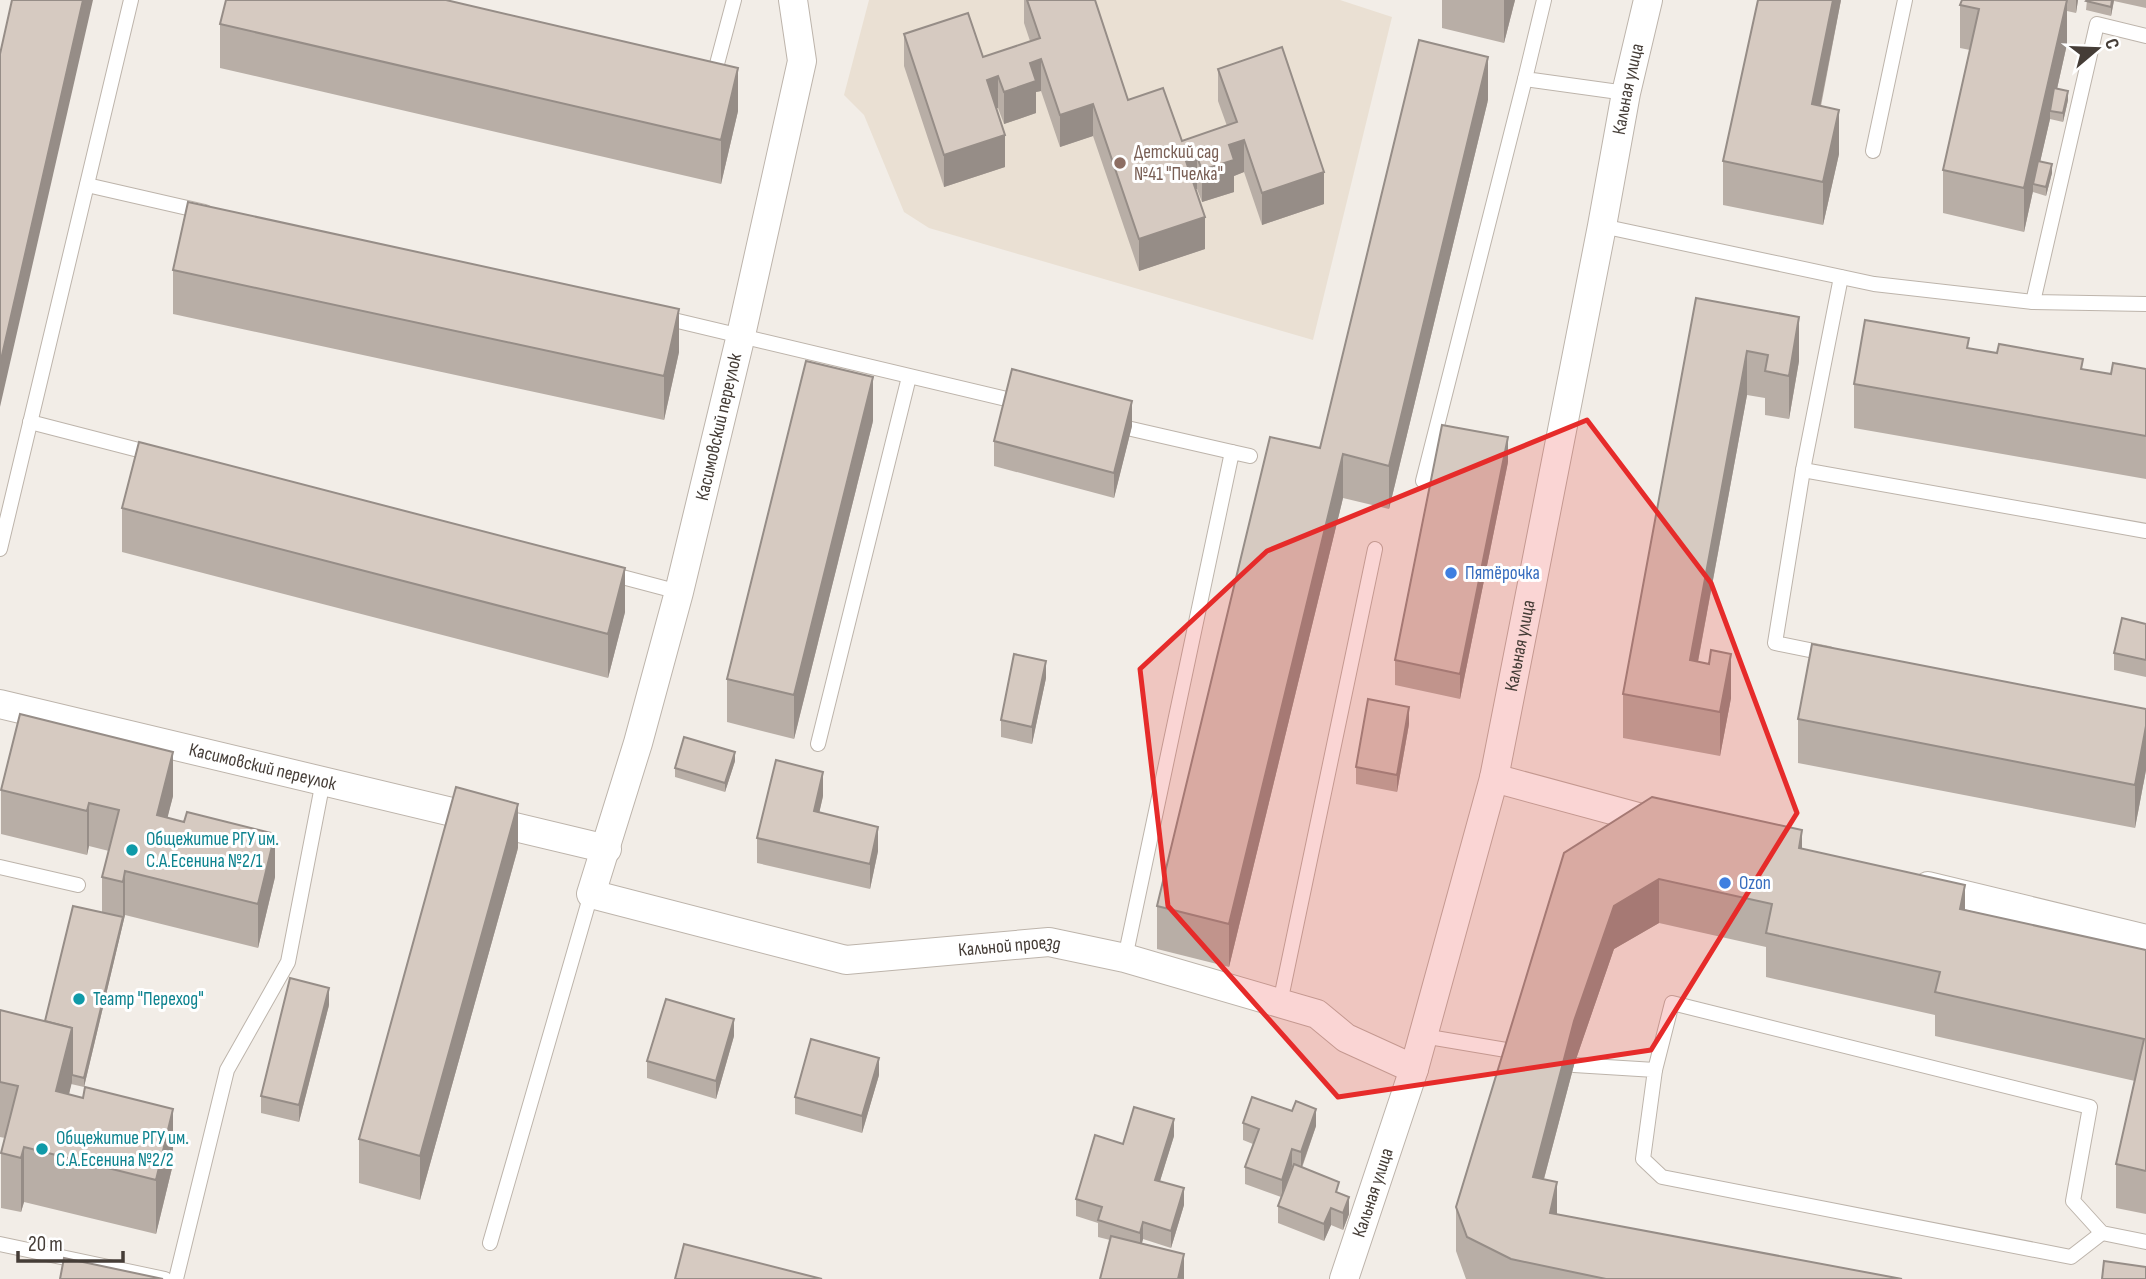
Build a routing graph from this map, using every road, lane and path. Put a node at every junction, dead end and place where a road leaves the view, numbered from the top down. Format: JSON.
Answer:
{"nodes":[{"id":1,"x":131,"y":0,"type":"edge"},
{"id":2,"x":734,"y":0,"type":"edge"},
{"id":3,"x":793,"y":0,"type":"edge"},
{"id":4,"x":1544,"y":0,"type":"edge"},
{"id":5,"x":1648,"y":0,"type":"edge"},
{"id":6,"x":1905,"y":0,"type":"edge"},
{"id":7,"x":2146,"y":36,"type":"edge"},
{"id":8,"x":699,"y":77,"type":"edge"},
{"id":9,"x":1525,"y":79,"type":"junction"},
{"id":10,"x":1626,"y":93,"type":"junction"},
{"id":11,"x":1873,"y":150,"type":"dead end"},
{"id":12,"x":87,"y":186,"type":"junction"},
{"id":13,"x":223,"y":217,"type":"edge"},
{"id":14,"x":1602,"y":226,"type":"junction"},
{"id":15,"x":1841,"y":277,"type":"junction"},
{"id":16,"x":2033,"y":302,"type":"junction"},
{"id":17,"x":2146,"y":304,"type":"edge"},
{"id":18,"x":645,"y":313,"type":"edge"},
{"id":19,"x":741,"y":335,"type":"junction"},
{"id":20,"x":909,"y":377,"type":"junction"},
{"id":21,"x":1043,"y":408,"type":"edge"},
{"id":22,"x":1097,"y":421,"type":"edge"},
{"id":23,"x":30,"y":422,"type":"junction"},
{"id":24,"x":1232,"y":452,"type":"junction"},
{"id":25,"x":1250,"y":456,"type":"dead end"},
{"id":26,"x":165,"y":457,"type":"edge"},
{"id":27,"x":1803,"y":470,"type":"junction"},
{"id":28,"x":1423,"y":481,"type":"dead end"},
{"id":29,"x":2146,"y":531,"type":"edge"},
{"id":30,"x":0,"y":549,"type":"edge"},
{"id":31,"x":1375,"y":549,"type":"dead end"},
{"id":32,"x":598,"y":571,"type":"edge"},
{"id":33,"x":679,"y":592,"type":"junction"},
{"id":34,"x":1841,"y":657,"type":"edge"},
{"id":35,"x":0,"y":704,"type":"edge"},
{"id":36,"x":818,"y":744,"type":"dead end"},
{"id":37,"x":1494,"y":778,"type":"junction"},
{"id":38,"x":323,"y":781,"type":"junction"},
{"id":39,"x":1684,"y":828,"type":"edge"},
{"id":40,"x":607,"y":849,"type":"junction"},
{"id":41,"x":0,"y":867,"type":"edge"},
{"id":42,"x":1896,"y":879,"type":"edge"},
{"id":43,"x":78,"y":885,"type":"dead end"},
{"id":44,"x":591,"y":894,"type":"junction"},
{"id":45,"x":2146,"y":939,"type":"edge"},
{"id":46,"x":1125,"y":958,"type":"junction"},
{"id":47,"x":1280,"y":1003,"type":"junction"},
{"id":48,"x":1423,"y":1036,"type":"junction"},
{"id":49,"x":1518,"y":1052,"type":"edge"},
{"id":50,"x":1574,"y":1065,"type":"edge"},
{"id":51,"x":1413,"y":1069,"type":"junction"},
{"id":52,"x":1655,"y":1070,"type":"junction"},
{"id":53,"x":2102,"y":1233,"type":"junction"},
{"id":54,"x":2146,"y":1242,"type":"edge"},
{"id":55,"x":489,"y":1243,"type":"dead end"},
{"id":56,"x":0,"y":1244,"type":"edge"},
{"id":57,"x":165,"y":1279,"type":"edge"},
{"id":58,"x":176,"y":1279,"type":"edge"},
{"id":59,"x":1344,"y":1279,"type":"edge"}],
"edges":[{"from":1,"to":12,"type":"lane"},
{"from":2,"to":8,"type":"lane"},
{"from":3,"to":19,"type":"street","name":"Касимовский переулок"},
{"from":4,"to":9,"type":"lane"},
{"from":5,"to":10,"type":"street","name":"Кальная улица"},
{"from":6,"to":11,"type":"lane"},
{"from":7,"to":16,"type":"lane"},
{"from":9,"to":10,"type":"lane"},
{"from":9,"to":28,"type":"lane"},
{"from":10,"to":14,"type":"street","name":"Кальная улица"},
{"from":12,"to":13,"type":"lane"},
{"from":12,"to":23,"type":"lane"},
{"from":14,"to":15,"type":"lane"},
{"from":14,"to":37,"type":"street","name":"Кальная улица"},
{"from":15,"to":16,"type":"lane"},
{"from":15,"to":27,"type":"lane"},
{"from":16,"to":17,"type":"lane"},
{"from":18,"to":19,"type":"lane"},
{"from":19,"to":20,"type":"lane"},
{"from":19,"to":33,"type":"street","name":"Касимовский переулок"},
{"from":20,"to":21,"type":"lane"},
{"from":20,"to":36,"type":"lane"},
{"from":22,"to":24,"type":"lane"},
{"from":23,"to":26,"type":"lane"},
{"from":23,"to":30,"type":"lane"},
{"from":24,"to":25,"type":"lane"},
{"from":24,"to":46,"type":"lane"},
{"from":27,"to":29,"type":"lane"},
{"from":27,"to":34,"type":"lane"},
{"from":31,"to":47,"type":"lane"},
{"from":32,"to":33,"type":"lane"},
{"from":33,"to":40,"type":"street","name":"Касимовский переулок"},
{"from":35,"to":38,"type":"street","name":"Касимовский переулок"},
{"from":37,"to":39,"type":"street"},
{"from":37,"to":48,"type":"street","name":"Кальная улица"},
{"from":38,"to":40,"type":"street","name":"Касимовский переулок"},
{"from":38,"to":58,"type":"lane"},
{"from":40,"to":44,"type":"street","name":"Касимовский переулок"},
{"from":41,"to":43,"type":"lane"},
{"from":42,"to":45,"type":"street"},
{"from":44,"to":46,"type":"street","name":"Кальной проезд"},
{"from":44,"to":55,"type":"lane"},
{"from":46,"to":47,"type":"street","name":"Кальной проезд"},
{"from":47,"to":51,"type":"street","name":"Кальной проезд"},
{"from":48,"to":49,"type":"lane"},
{"from":48,"to":51,"type":"street","name":"Кальная улица"},
{"from":50,"to":52,"type":"lane"},
{"from":51,"to":59,"type":"street","name":"Кальная улица"},
{"from":52,"to":53,"type":"lane"},
{"from":52,"to":53,"type":"lane"},
{"from":53,"to":54,"type":"lane"},
{"from":56,"to":57,"type":"lane"}]}
